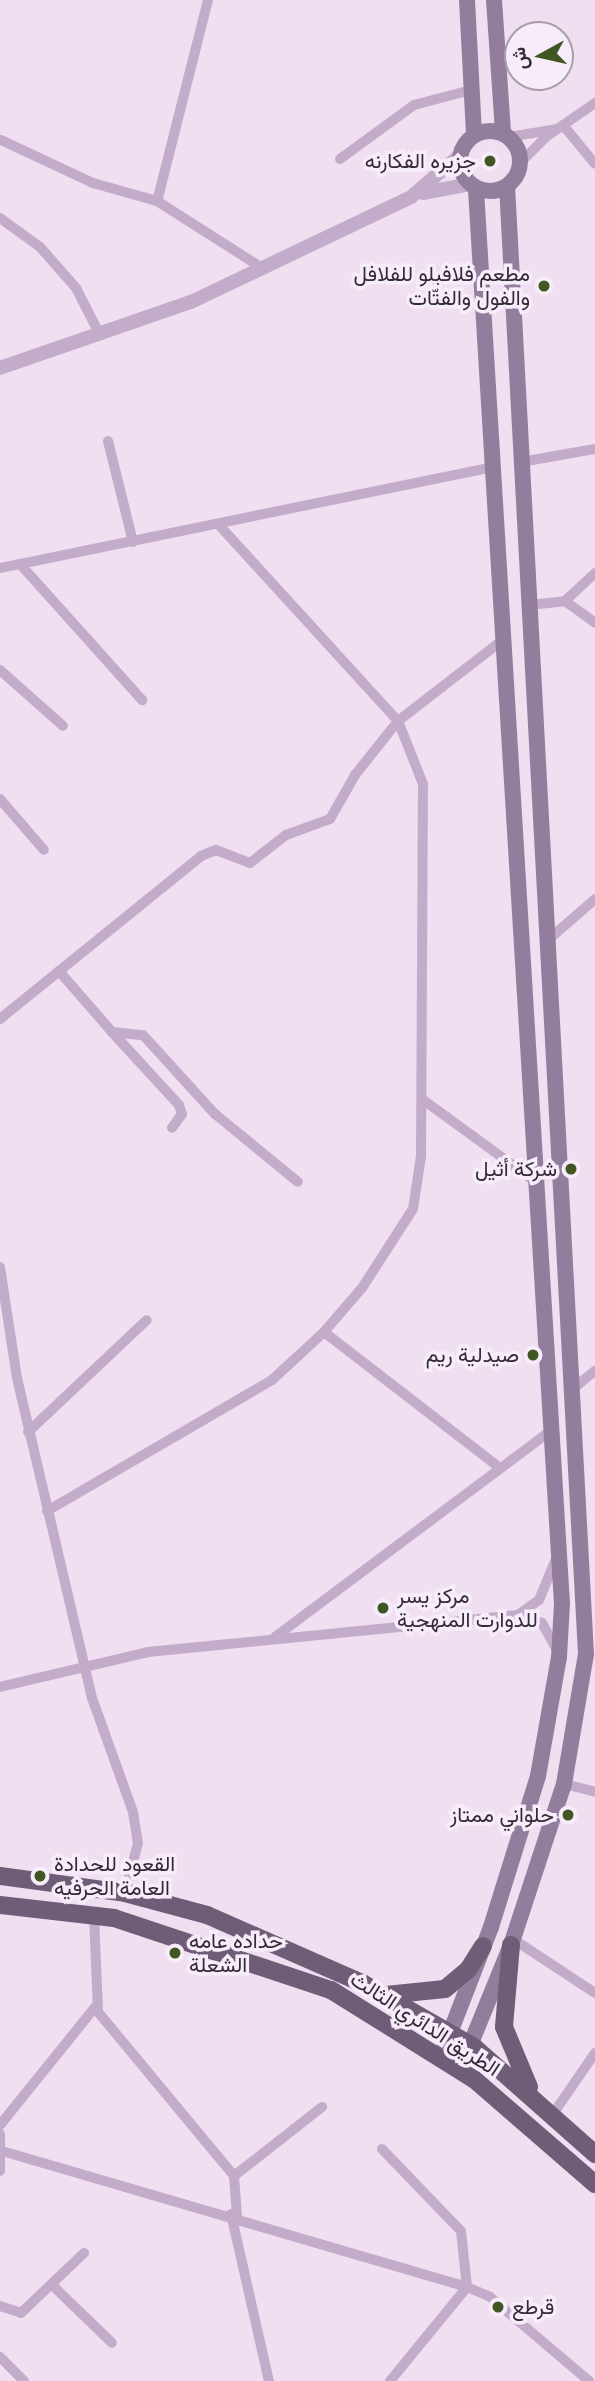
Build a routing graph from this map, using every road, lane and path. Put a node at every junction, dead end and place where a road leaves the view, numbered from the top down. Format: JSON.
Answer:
{"nodes":[{"id":1,"x":208,"y":0,"type":"edge"},
{"id":2,"x":467,"y":0,"type":"edge"},
{"id":3,"x":494,"y":0,"type":"edge"},
{"id":4,"x":471,"y":90,"type":"junction"},
{"id":5,"x":595,"y":103,"type":"edge"},
{"id":6,"x":560,"y":127,"type":"junction"},
{"id":7,"x":474,"y":135,"type":"junction"},
{"id":8,"x":506,"y":135,"type":"junction"},
{"id":9,"x":1,"y":140,"type":"edge"},
{"id":10,"x":460,"y":155,"type":"junction"},
{"id":11,"x":340,"y":159,"type":"dead end"},
{"id":12,"x":520,"y":163,"type":"junction"},
{"id":13,"x":595,"y":164,"type":"edge"},
{"id":14,"x":473,"y":186,"type":"junction"},
{"id":15,"x":507,"y":186,"type":"junction"},
{"id":16,"x":411,"y":197,"type":"junction"},
{"id":17,"x":157,"y":201,"type":"junction"},
{"id":18,"x":0,"y":218,"type":"edge"},
{"id":19,"x":262,"y":268,"type":"junction"},
{"id":20,"x":100,"y":335,"type":"junction"},
{"id":21,"x":0,"y":369,"type":"edge"},
{"id":22,"x":108,"y":441,"type":"dead end"},
{"id":23,"x":595,"y":449,"type":"edge"},
{"id":24,"x":521,"y":461,"type":"junction"},
{"id":25,"x":493,"y":467,"type":"junction"},
{"id":26,"x":219,"y":525,"type":"junction"},
{"id":27,"x":133,"y":542,"type":"junction"},
{"id":28,"x":20,"y":564,"type":"junction"},
{"id":29,"x":0,"y":568,"type":"edge"},
{"id":30,"x":595,"y":573,"type":"edge"},
{"id":31,"x":565,"y":601,"type":"junction"},
{"id":32,"x":530,"y":605,"type":"junction"},
{"id":33,"x":595,"y":623,"type":"edge"},
{"id":34,"x":504,"y":639,"type":"junction"},
{"id":35,"x":0,"y":670,"type":"edge"},
{"id":36,"x":142,"y":699,"type":"dead end"},
{"id":37,"x":398,"y":721,"type":"junction"},
{"id":38,"x":63,"y":726,"type":"dead end"},
{"id":39,"x":0,"y":799,"type":"edge"},
{"id":40,"x":44,"y":850,"type":"dead end"},
{"id":41,"x":595,"y":899,"type":"edge"},
{"id":42,"x":548,"y":940,"type":"junction"},
{"id":43,"x":59,"y":971,"type":"junction"},
{"id":44,"x":0,"y":1019,"type":"edge"},
{"id":45,"x":112,"y":1032,"type":"junction"},
{"id":46,"x":554,"y":1047,"type":"junction"},
{"id":47,"x":529,"y":1051,"type":"junction"},
{"id":48,"x":422,"y":1099,"type":"junction"},
{"id":49,"x":172,"y":1128,"type":"dead end"},
{"id":50,"x":298,"y":1182,"type":"dead end"},
{"id":51,"x":536,"y":1182,"type":"junction"},
{"id":52,"x":0,"y":1267,"type":"edge"},
{"id":53,"x":1,"y":1289,"type":"edge"},
{"id":54,"x":147,"y":1320,"type":"dead end"},
{"id":55,"x":324,"y":1332,"type":"junction"},
{"id":56,"x":595,"y":1371,"type":"edge"},
{"id":57,"x":575,"y":1387,"type":"junction"},
{"id":58,"x":552,"y":1430,"type":"junction"},
{"id":59,"x":28,"y":1432,"type":"junction"},
{"id":60,"x":500,"y":1468,"type":"junction"},
{"id":61,"x":47,"y":1511,"type":"junction"},
{"id":62,"x":560,"y":1546,"type":"junction"},
{"id":63,"x":584,"y":1564,"type":"junction"},
{"id":64,"x":595,"y":1578,"type":"edge"},
{"id":65,"x":517,"y":1615,"type":"junction"},
{"id":66,"x":595,"y":1633,"type":"edge"},
{"id":67,"x":273,"y":1638,"type":"junction"},
{"id":68,"x":586,"y":1654,"type":"junction"},
{"id":69,"x":559,"y":1657,"type":"junction"},
{"id":70,"x":83,"y":1663,"type":"junction"},
{"id":71,"x":0,"y":1687,"type":"edge"},
{"id":72,"x":564,"y":1784,"type":"junction"},
{"id":73,"x":595,"y":1792,"type":"edge"},
{"id":74,"x":0,"y":1876,"type":"edge"},
{"id":75,"x":125,"y":1893,"type":"junction"},
{"id":76,"x":0,"y":1905,"type":"edge"},
{"id":77,"x":94,"y":1915,"type":"junction"},
{"id":78,"x":512,"y":1942,"type":"junction"},
{"id":79,"x":483,"y":1946,"type":"junction"},
{"id":80,"x":595,"y":1993,"type":"edge"},
{"id":81,"x":386,"y":1995,"type":"junction"},
{"id":82,"x":96,"y":2006,"type":"junction"},
{"id":83,"x":453,"y":2033,"type":"junction"},
{"id":84,"x":474,"y":2047,"type":"junction"},
{"id":85,"x":595,"y":2053,"type":"edge"},
{"id":86,"x":441,"y":2056,"type":"junction"},
{"id":87,"x":460,"y":2070,"type":"junction"},
{"id":88,"x":534,"y":2096,"type":"junction"},
{"id":89,"x":322,"y":2107,"type":"dead end"},
{"id":90,"x":553,"y":2114,"type":"junction"},
{"id":91,"x":0,"y":2125,"type":"edge"},
{"id":92,"x":0,"y":2134,"type":"edge"},
{"id":93,"x":382,"y":2149,"type":"dead end"},
{"id":94,"x":2,"y":2151,"type":"junction"},
{"id":95,"x":595,"y":2154,"type":"edge"},
{"id":96,"x":0,"y":2171,"type":"edge"},
{"id":97,"x":234,"y":2176,"type":"junction"},
{"id":98,"x":595,"y":2184,"type":"edge"},
{"id":99,"x":234,"y":2215,"type":"junction"},
{"id":100,"x":84,"y":2253,"type":"dead end"},
{"id":101,"x":52,"y":2285,"type":"junction"},
{"id":102,"x":467,"y":2287,"type":"junction"},
{"id":103,"x":0,"y":2306,"type":"edge"},
{"id":104,"x":112,"y":2343,"type":"dead end"},
{"id":105,"x":0,"y":2357,"type":"edge"},
{"id":106,"x":24,"y":2381,"type":"edge"},
{"id":107,"x":269,"y":2381,"type":"edge"},
{"id":108,"x":390,"y":2381,"type":"edge"},
{"id":109,"x":589,"y":2381,"type":"edge"}],
"edges":[{"from":1,"to":17,"type":"street"},
{"from":2,"to":4,"type":"main road"},
{"from":3,"to":8,"type":"main road"},
{"from":4,"to":7,"type":"main road"},
{"from":4,"to":11,"type":"street"},
{"from":5,"to":6,"type":"street"},
{"from":6,"to":8,"type":"street"},
{"from":6,"to":12,"type":"street"},
{"from":6,"to":13,"type":"street"},
{"from":7,"to":8,"type":"main road"},
{"from":7,"to":10,"type":"main road"},
{"from":8,"to":12,"type":"main road"},
{"from":9,"to":17,"type":"street"},
{"from":10,"to":14,"type":"main road"},
{"from":10,"to":16,"type":"street"},
{"from":12,"to":15,"type":"main road"},
{"from":14,"to":15,"type":"main road"},
{"from":14,"to":16,"type":"street"},
{"from":14,"to":25,"type":"main road"},
{"from":15,"to":24,"type":"main road"},
{"from":16,"to":19,"type":"street"},
{"from":17,"to":19,"type":"street"},
{"from":18,"to":20,"type":"street"},
{"from":19,"to":20,"type":"street"},
{"from":20,"to":21,"type":"street"},
{"from":22,"to":27,"type":"street"},
{"from":23,"to":24,"type":"street"},
{"from":24,"to":32,"type":"main road"},
{"from":25,"to":26,"type":"street"},
{"from":25,"to":34,"type":"main road"},
{"from":26,"to":27,"type":"street"},
{"from":26,"to":37,"type":"street"},
{"from":27,"to":28,"type":"street"},
{"from":28,"to":29,"type":"street"},
{"from":28,"to":36,"type":"street"},
{"from":30,"to":31,"type":"street"},
{"from":31,"to":32,"type":"street"},
{"from":31,"to":33,"type":"street"},
{"from":32,"to":42,"type":"main road"},
{"from":34,"to":37,"type":"street"},
{"from":34,"to":47,"type":"main road"},
{"from":35,"to":38,"type":"street"},
{"from":37,"to":43,"type":"street"},
{"from":37,"to":48,"type":"street"},
{"from":39,"to":40,"type":"street"},
{"from":41,"to":42,"type":"street"},
{"from":42,"to":46,"type":"main road"},
{"from":43,"to":44,"type":"street"},
{"from":43,"to":45,"type":"street"},
{"from":45,"to":49,"type":"street"},
{"from":45,"to":50,"type":"street"},
{"from":46,"to":47,"type":"main road"},
{"from":46,"to":57,"type":"main road"},
{"from":47,"to":51,"type":"main road"},
{"from":48,"to":51,"type":"street"},
{"from":48,"to":55,"type":"street"},
{"from":51,"to":58,"type":"main road"},
{"from":52,"to":53,"type":"street"},
{"from":53,"to":59,"type":"street"},
{"from":54,"to":59,"type":"street"},
{"from":55,"to":60,"type":"street"},
{"from":55,"to":61,"type":"street"},
{"from":56,"to":57,"type":"street"},
{"from":57,"to":63,"type":"main road"},
{"from":58,"to":60,"type":"street"},
{"from":58,"to":62,"type":"main road"},
{"from":59,"to":61,"type":"street"},
{"from":60,"to":67,"type":"street"},
{"from":61,"to":70,"type":"street"},
{"from":62,"to":65,"type":"street"},
{"from":62,"to":69,"type":"main road"},
{"from":63,"to":64,"type":"main road"},
{"from":63,"to":68,"type":"main road"},
{"from":65,"to":67,"type":"street"},
{"from":65,"to":69,"type":"street"},
{"from":66,"to":68,"type":"main road"},
{"from":67,"to":70,"type":"street"},
{"from":68,"to":72,"type":"main road"},
{"from":69,"to":79,"type":"main road"},
{"from":70,"to":71,"type":"street"},
{"from":70,"to":75,"type":"street"},
{"from":72,"to":73,"type":"street"},
{"from":72,"to":78,"type":"main road"},
{"from":74,"to":75,"type":"main road","name":"الطريق الدائري الثالث"},
{"from":75,"to":81,"type":"main road","name":"الطريق الدائري الثالث"},
{"from":76,"to":77,"type":"main road","name":"الطريق الدائري الثالث"},
{"from":77,"to":82,"type":"street"},
{"from":77,"to":86,"type":"main road","name":"الطريق الدائري الثالث"},
{"from":78,"to":80,"type":"street"},
{"from":78,"to":84,"type":"main road"},
{"from":78,"to":88,"type":"main road"},
{"from":79,"to":81,"type":"main road"},
{"from":79,"to":83,"type":"main road"},
{"from":81,"to":83,"type":"main road","name":"الطريق الدائري الثالث"},
{"from":82,"to":91,"type":"street"},
{"from":82,"to":97,"type":"street"},
{"from":83,"to":84,"type":"main road","name":"الطريق الدائري الثالث"},
{"from":83,"to":86,"type":"main road"},
{"from":84,"to":87,"type":"main road"},
{"from":84,"to":88,"type":"main road","name":"الطريق الدائري الثالث"},
{"from":85,"to":90,"type":"street"},
{"from":86,"to":87,"type":"main road","name":"الطريق الدائري الثالث"},
{"from":87,"to":98,"type":"main road","name":"الطريق الدائري الثالث"},
{"from":88,"to":90,"type":"main road","name":"الطريق الدائري الثالث"},
{"from":89,"to":97,"type":"street"},
{"from":90,"to":95,"type":"main road","name":"الطريق الدائري الثالث"},
{"from":92,"to":94,"type":"street"},
{"from":93,"to":102,"type":"street"},
{"from":94,"to":96,"type":"street"},
{"from":94,"to":99,"type":"street"},
{"from":97,"to":99,"type":"street"},
{"from":99,"to":102,"type":"street"},
{"from":99,"to":107,"type":"street"},
{"from":100,"to":101,"type":"street"},
{"from":101,"to":103,"type":"street"},
{"from":101,"to":104,"type":"street"},
{"from":102,"to":108,"type":"street"},
{"from":102,"to":109,"type":"street"},
{"from":105,"to":106,"type":"street"}]}
